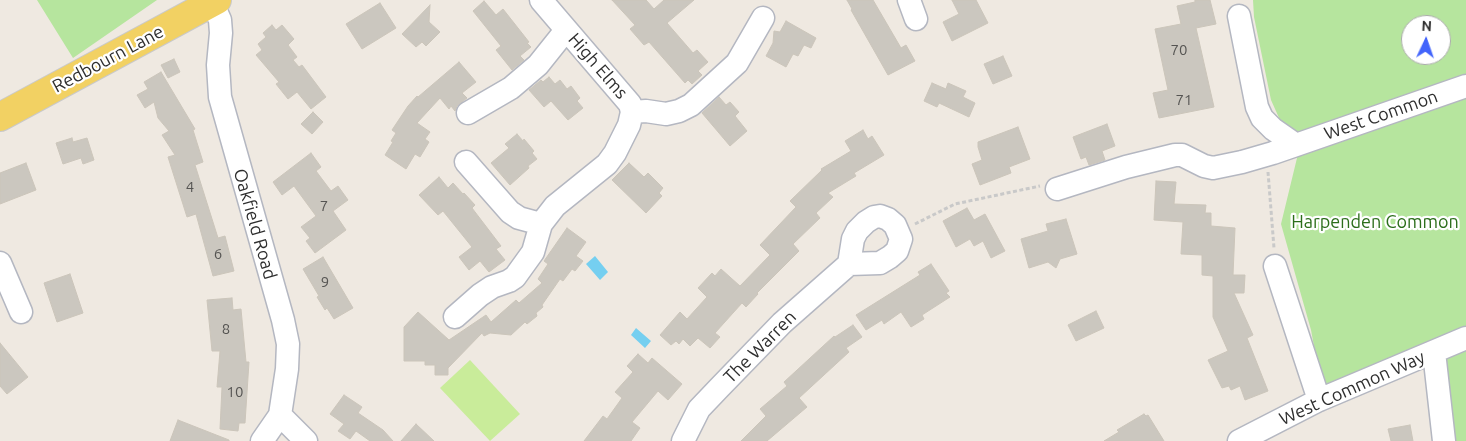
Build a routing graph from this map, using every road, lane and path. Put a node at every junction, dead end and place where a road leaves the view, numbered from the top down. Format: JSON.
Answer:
{"nodes":[{"id":1,"x":541,"y":0,"type":"edge"},
{"id":2,"x":214,"y":1,"type":"edge"},
{"id":3,"x":1239,"y":16,"type":"dead end"},
{"id":4,"x":763,"y":18,"type":"dead end"},
{"id":5,"x":566,"y":30,"type":"junction"},
{"id":6,"x":1466,"y":86,"type":"edge"},
{"id":7,"x":632,"y":112,"type":"junction"},
{"id":8,"x":468,"y":113,"type":"dead end"},
{"id":9,"x":0,"y":117,"type":"edge"},
{"id":10,"x":1296,"y":145,"type":"junction"},
{"id":11,"x":1273,"y":153,"type":"junction"},
{"id":12,"x":466,"y":162,"type":"dead end"},
{"id":13,"x":1057,"y":189,"type":"joint"},
{"id":14,"x":541,"y":224,"type":"junction"},
{"id":15,"x":895,"y":224,"type":"junction"},
{"id":16,"x":0,"y":263,"type":"edge"},
{"id":17,"x":850,"y":264,"type":"junction"},
{"id":18,"x":1275,"y":266,"type":"joint"},
{"id":19,"x":21,"y":312,"type":"dead end"},
{"id":20,"x":455,"y":317,"type":"dead end"},
{"id":21,"x":1466,"y":338,"type":"edge"},
{"id":22,"x":1434,"y":352,"type":"junction"},
{"id":23,"x":1320,"y":400,"type":"junction"},
{"id":24,"x":280,"y":415,"type":"junction"},
{"id":25,"x":262,"y":441,"type":"edge"},
{"id":26,"x":306,"y":441,"type":"edge"},
{"id":27,"x":683,"y":441,"type":"edge"},
{"id":28,"x":1239,"y":441,"type":"edge"},
{"id":29,"x":1444,"y":441,"type":"edge"}],
"edges":[{"from":1,"to":5,"type":"street","name":"High Elms"},
{"from":2,"to":9,"type":"main road","name":"Redbourn Lane"},
{"from":2,"to":24,"type":"street","name":"Oakfield Road"},
{"from":3,"to":10,"type":"street"},
{"from":4,"to":7,"type":"street"},
{"from":5,"to":7,"type":"street","name":"High Elms"},
{"from":5,"to":8,"type":"street"},
{"from":6,"to":10,"type":"street","name":"West Common"},
{"from":7,"to":14,"type":"street","name":"High Elms"},
{"from":10,"to":11,"type":"street","name":"West Common"},
{"from":11,"to":13,"type":"street","name":"West Common"},
{"from":11,"to":18,"type":"path"},
{"from":12,"to":14,"type":"street"},
{"from":13,"to":15,"type":"path"},
{"from":14,"to":20,"type":"street","name":"High Elms"},
{"from":15,"to":17,"type":"street"},
{"from":15,"to":17,"type":"street"},
{"from":16,"to":19,"type":"street"},
{"from":17,"to":27,"type":"street","name":"The Warren"},
{"from":18,"to":23,"type":"street"},
{"from":21,"to":22,"type":"street","name":"West Common Way"},
{"from":22,"to":23,"type":"street","name":"West Common Way"},
{"from":22,"to":29,"type":"street"},
{"from":23,"to":28,"type":"street","name":"West Common Way"},
{"from":24,"to":25,"type":"street","name":"Oakfield Road"},
{"from":24,"to":26,"type":"street"}]}
